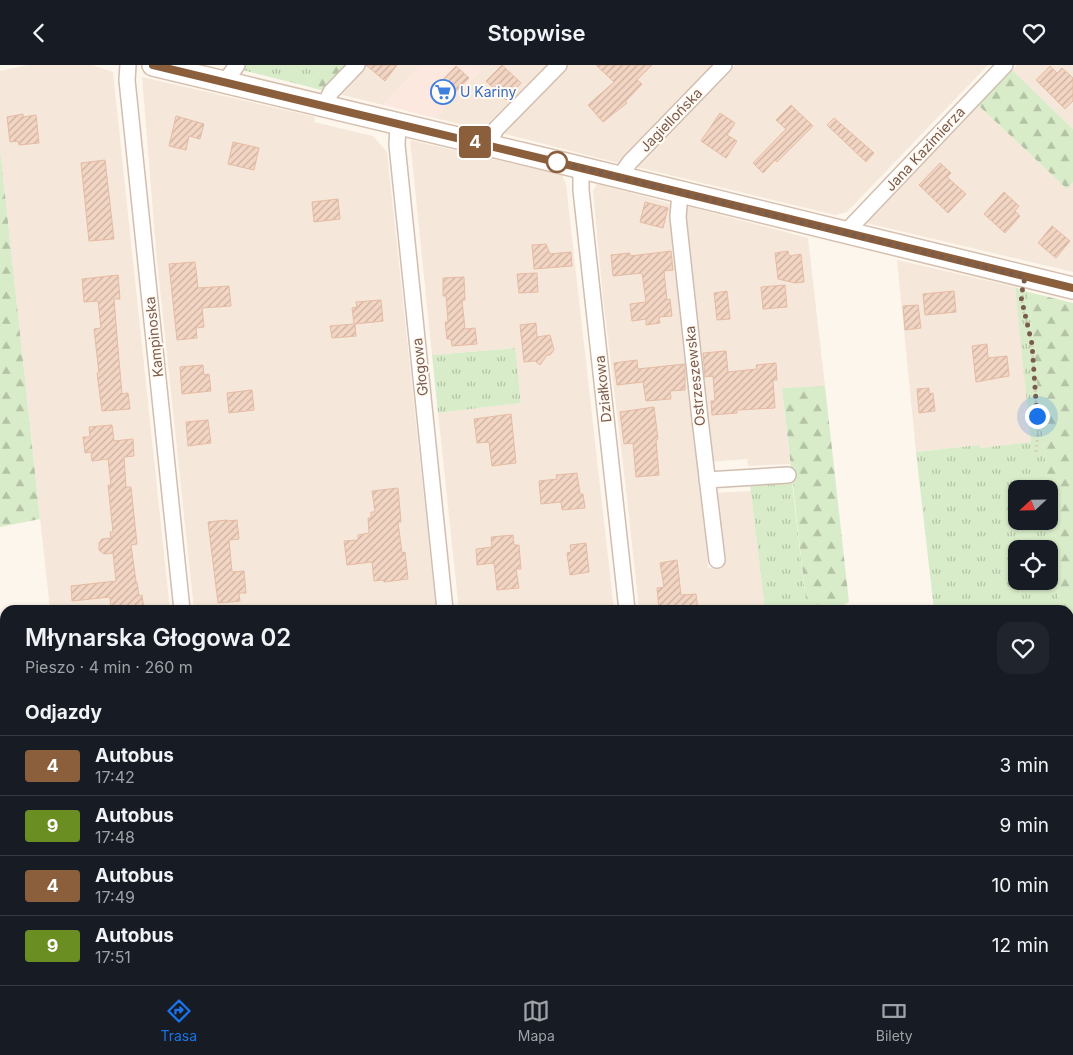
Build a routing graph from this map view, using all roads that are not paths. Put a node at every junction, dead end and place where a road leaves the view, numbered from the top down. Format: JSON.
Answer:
{"nodes":[{"id":1,"x":128,"y":65,"type":"edge"},
{"id":2,"x":153,"y":65,"type":"edge"},
{"id":3,"x":357,"y":65,"type":"edge"},
{"id":4,"x":559,"y":65,"type":"edge"},
{"id":5,"x":724,"y":65,"type":"edge"},
{"id":6,"x":1005,"y":65,"type":"edge"},
{"id":7,"x":231,"y":73,"type":"edge"},
{"id":8,"x":324,"y":106,"type":"junction"},
{"id":9,"x":398,"y":124,"type":"junction"},
{"id":10,"x":488,"y":145,"type":"junction"},
{"id":11,"x":581,"y":168,"type":"junction"},
{"id":12,"x":623,"y":178,"type":"junction"},
{"id":13,"x":680,"y":193,"type":"junction"},
{"id":14,"x":845,"y":233,"type":"junction"},
{"id":15,"x":1073,"y":288,"type":"edge"},
{"id":16,"x":788,"y":475,"type":"dead end"},
{"id":17,"x":707,"y":480,"type":"junction"},
{"id":18,"x":717,"y":560,"type":"dead end"},
{"id":19,"x":181,"y":605,"type":"edge"},
{"id":20,"x":444,"y":605,"type":"edge"},
{"id":21,"x":626,"y":605,"type":"edge"}],
"edges":[{"from":1,"to":19,"type":"street","name":"Kampinoska"},
{"from":2,"to":7,"type":"street"},
{"from":3,"to":8,"type":"street"},
{"from":4,"to":10,"type":"street"},
{"from":5,"to":12,"type":"street","name":"Jagiellońska"},
{"from":6,"to":14,"type":"street","name":"Jana Kazimierza"},
{"from":7,"to":8,"type":"street"},
{"from":8,"to":9,"type":"street"},
{"from":9,"to":10,"type":"street"},
{"from":9,"to":20,"type":"street","name":"Głogowa"},
{"from":10,"to":11,"type":"street"},
{"from":11,"to":12,"type":"street"},
{"from":11,"to":21,"type":"street","name":"Działkowa"},
{"from":12,"to":13,"type":"street"},
{"from":13,"to":14,"type":"street"},
{"from":13,"to":17,"type":"street","name":"Ostrzeszewska"},
{"from":14,"to":15,"type":"street"},
{"from":16,"to":17,"type":"street"},
{"from":17,"to":18,"type":"street","name":"Ostrzeszewska"}]}
